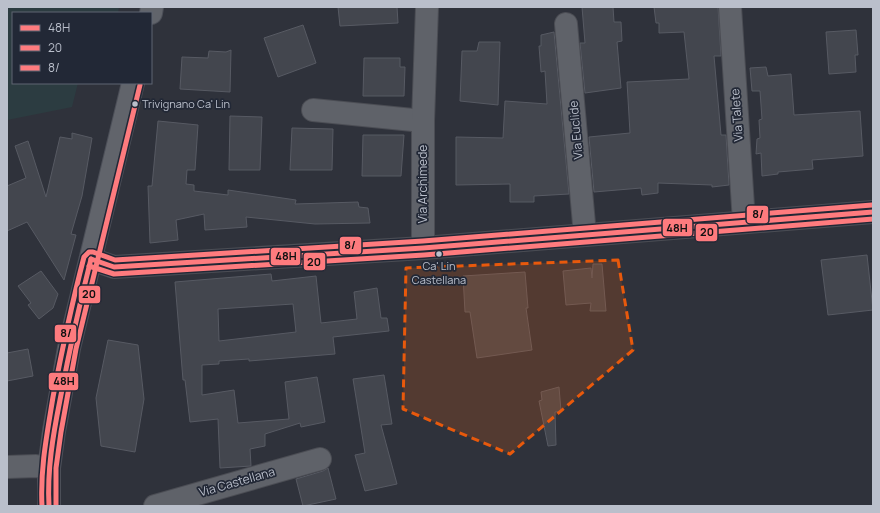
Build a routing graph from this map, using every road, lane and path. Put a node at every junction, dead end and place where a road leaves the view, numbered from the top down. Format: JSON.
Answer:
{"nodes":[{"id":1,"x":427,"y":7,"type":"edge"},
{"id":2,"x":730,"y":7,"type":"edge"},
{"id":3,"x":566,"y":24,"type":"dead end"},
{"id":4,"x":133,"y":84,"type":"edge"},
{"id":5,"x":313,"y":110,"type":"dead end"},
{"id":6,"x":423,"y":121,"type":"junction"},
{"id":7,"x":873,"y":212,"type":"edge"},
{"id":8,"x":744,"y":222,"type":"junction"},
{"id":9,"x":586,"y":235,"type":"junction"},
{"id":10,"x":423,"y":248,"type":"junction"},
{"id":11,"x":91,"y":259,"type":"junction"},
{"id":12,"x":320,"y":459,"type":"dead end"},
{"id":13,"x":7,"y":467,"type":"edge"},
{"id":14,"x":49,"y":468,"type":"junction"},
{"id":15,"x":49,"y":506,"type":"edge"},
{"id":16,"x":155,"y":506,"type":"edge"}],
"edges":[{"from":1,"to":6,"type":"street","name":"Via Archimede"},
{"from":2,"to":8,"type":"street","name":"Via Talete"},
{"from":3,"to":9,"type":"street","name":"Via Euclide"},
{"from":4,"to":11,"type":"main road"},
{"from":5,"to":6,"type":"street"},
{"from":6,"to":10,"type":"street","name":"Via Archimede"},
{"from":7,"to":8,"type":"street"},
{"from":8,"to":9,"type":"street"},
{"from":9,"to":10,"type":"street"},
{"from":10,"to":11,"type":"street"},
{"from":11,"to":14,"type":"main road"},
{"from":12,"to":16,"type":"street","name":"Via Castellana"},
{"from":13,"to":14,"type":"street"},
{"from":14,"to":15,"type":"main road"}]}
